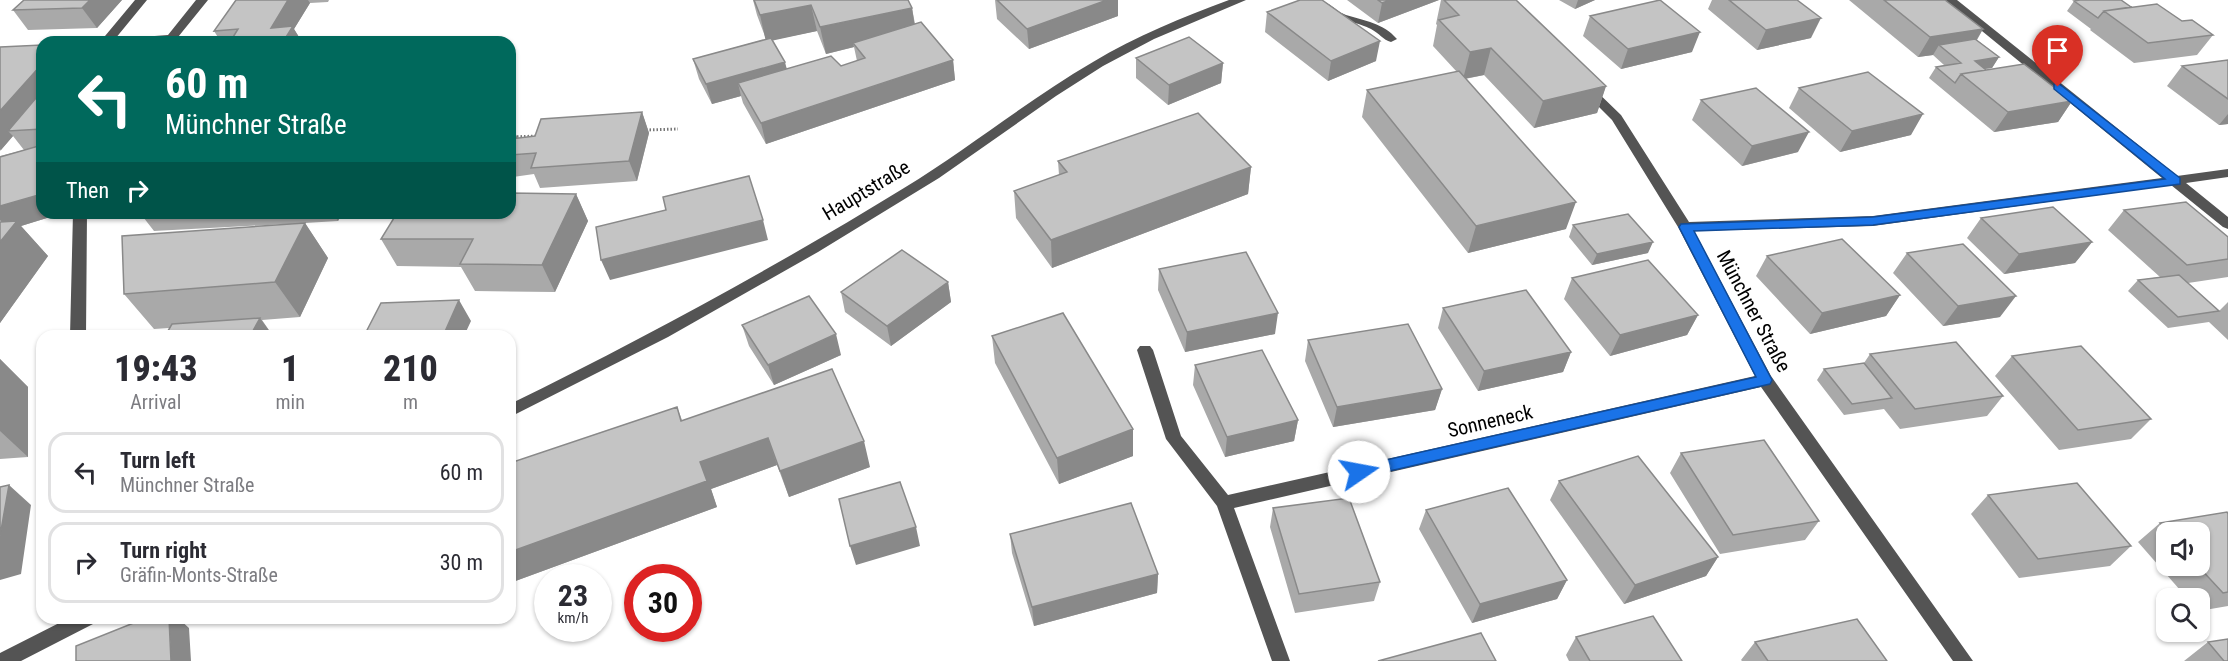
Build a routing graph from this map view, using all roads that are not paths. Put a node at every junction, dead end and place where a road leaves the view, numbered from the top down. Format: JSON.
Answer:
{"nodes":[{"id":1,"x":141,"y":0,"type":"edge"},
{"id":2,"x":202,"y":0,"type":"edge"},
{"id":3,"x":1240,"y":0,"type":"edge"},
{"id":4,"x":1318,"y":0,"type":"edge"},
{"id":5,"x":1950,"y":0,"type":"edge"},
{"id":6,"x":111,"y":36,"type":"edge"},
{"id":7,"x":173,"y":36,"type":"edge"},
{"id":8,"x":1391,"y":39,"type":"dead end"},
{"id":9,"x":1578,"y":79,"type":"edge"},
{"id":10,"x":2228,"y":174,"type":"edge"},
{"id":11,"x":2176,"y":181,"type":"junction"},
{"id":12,"x":80,"y":219,"type":"edge"},
{"id":13,"x":2228,"y":224,"type":"edge"},
{"id":14,"x":1685,"y":227,"type":"junction"},
{"id":15,"x":78,"y":330,"type":"edge"},
{"id":16,"x":1145,"y":350,"type":"dead end"},
{"id":17,"x":1765,"y":380,"type":"junction"},
{"id":18,"x":516,"y":408,"type":"edge"},
{"id":19,"x":1224,"y":503,"type":"junction"},
{"id":20,"x":76,"y":624,"type":"edge"},
{"id":21,"x":15,"y":658,"type":"edge"},
{"id":22,"x":1281,"y":661,"type":"edge"},
{"id":23,"x":1964,"y":661,"type":"edge"}],
"edges":[{"from":1,"to":6,"type":"street"},
{"from":2,"to":7,"type":"street"},
{"from":3,"to":18,"type":"street","name":"Hauptstraße"},
{"from":4,"to":8,"type":"street"},
{"from":5,"to":11,"type":"street"},
{"from":9,"to":14,"type":"street","name":"Münchner Straße"},
{"from":10,"to":11,"type":"street"},
{"from":11,"to":13,"type":"street"},
{"from":11,"to":14,"type":"street"},
{"from":12,"to":15,"type":"street"},
{"from":14,"to":17,"type":"street","name":"Münchner Straße"},
{"from":16,"to":19,"type":"street"},
{"from":17,"to":19,"type":"street","name":"Sonneneck"},
{"from":17,"to":23,"type":"street","name":"Münchner Straße"},
{"from":19,"to":22,"type":"street"},
{"from":20,"to":21,"type":"street"}]}
